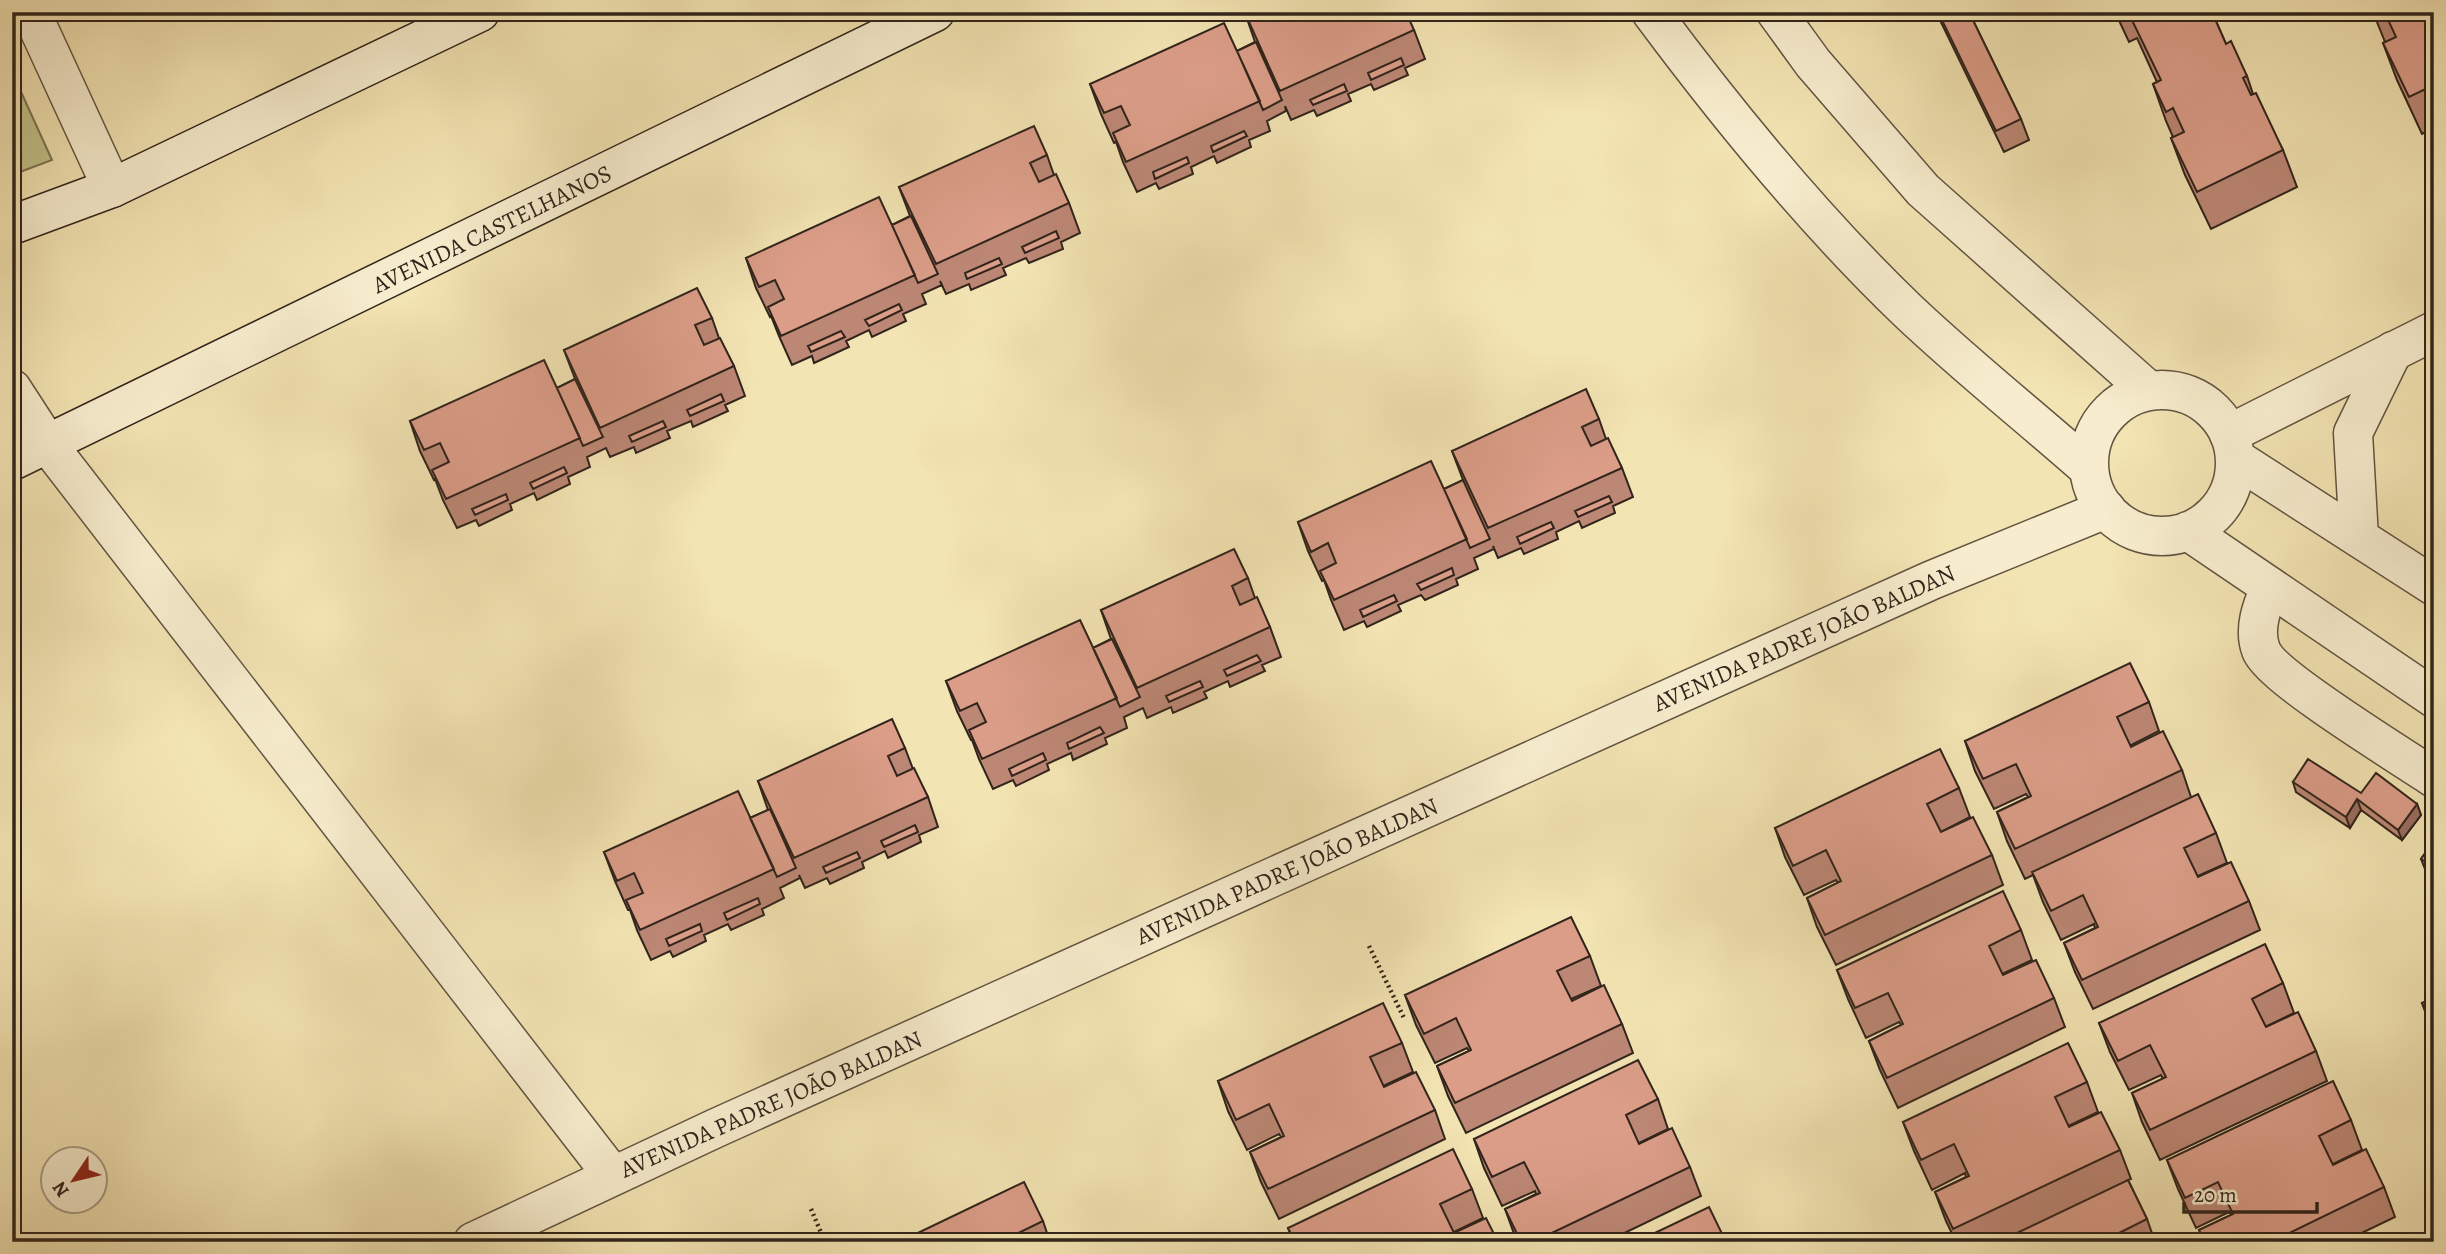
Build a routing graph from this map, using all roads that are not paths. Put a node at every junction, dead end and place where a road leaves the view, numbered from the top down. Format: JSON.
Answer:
{"nodes":[{"id":1,"x":31,"y":12,"type":"edge"},
{"id":2,"x":481,"y":12,"type":"edge"},
{"id":3,"x":935,"y":12,"type":"edge"},
{"id":4,"x":1651,"y":12,"type":"edge"},
{"id":5,"x":1776,"y":12,"type":"edge"},
{"id":6,"x":112,"y":188,"type":"junction"},
{"id":7,"x":12,"y":225,"type":"edge"},
{"id":8,"x":2434,"y":331,"type":"edge"},
{"id":9,"x":2393,"y":351,"type":"junction"},
{"id":10,"x":12,"y":389,"type":"edge"},
{"id":11,"x":2148,"y":391,"type":"junction"},
{"id":12,"x":49,"y":446,"type":"junction"},
{"id":13,"x":2232,"y":446,"type":"junction"},
{"id":14,"x":12,"y":461,"type":"edge"},
{"id":15,"x":2089,"y":469,"type":"junction"},
{"id":16,"x":2106,"y":509,"type":"junction"},
{"id":17,"x":2188,"y":531,"type":"junction"},
{"id":18,"x":2359,"y":538,"type":"junction"},
{"id":19,"x":2434,"y":586,"type":"edge"},
{"id":20,"x":2270,"y":587,"type":"junction"},
{"id":21,"x":2434,"y":698,"type":"edge"},
{"id":22,"x":2434,"y":778,"type":"edge"},
{"id":23,"x":613,"y":1176,"type":"junction"},
{"id":24,"x":473,"y":1242,"type":"edge"}],
"edges":[{"from":1,"to":6,"type":"street"},
{"from":2,"to":6,"type":"street"},
{"from":3,"to":12,"type":"street","name":"AVENIDA CASTELHANOS"},
{"from":4,"to":15,"type":"street"},
{"from":5,"to":11,"type":"street"},
{"from":6,"to":7,"type":"street"},
{"from":8,"to":9,"type":"street"},
{"from":9,"to":13,"type":"street"},
{"from":9,"to":18,"type":"street"},
{"from":10,"to":12,"type":"street"},
{"from":11,"to":13,"type":"street"},
{"from":11,"to":15,"type":"street"},
{"from":12,"to":14,"type":"street","name":"AVENIDA CASTELHANOS"},
{"from":12,"to":23,"type":"street"},
{"from":13,"to":17,"type":"street"},
{"from":13,"to":18,"type":"street"},
{"from":15,"to":16,"type":"street"},
{"from":16,"to":17,"type":"street"},
{"from":16,"to":23,"type":"street","name":"AVENIDA PADRE JOÃO BALDAN"},
{"from":17,"to":20,"type":"street"},
{"from":18,"to":19,"type":"street"},
{"from":20,"to":21,"type":"street"},
{"from":20,"to":22,"type":"street"},
{"from":23,"to":24,"type":"street","name":"AVENIDA PADRE JOÃO BALDAN"}]}
